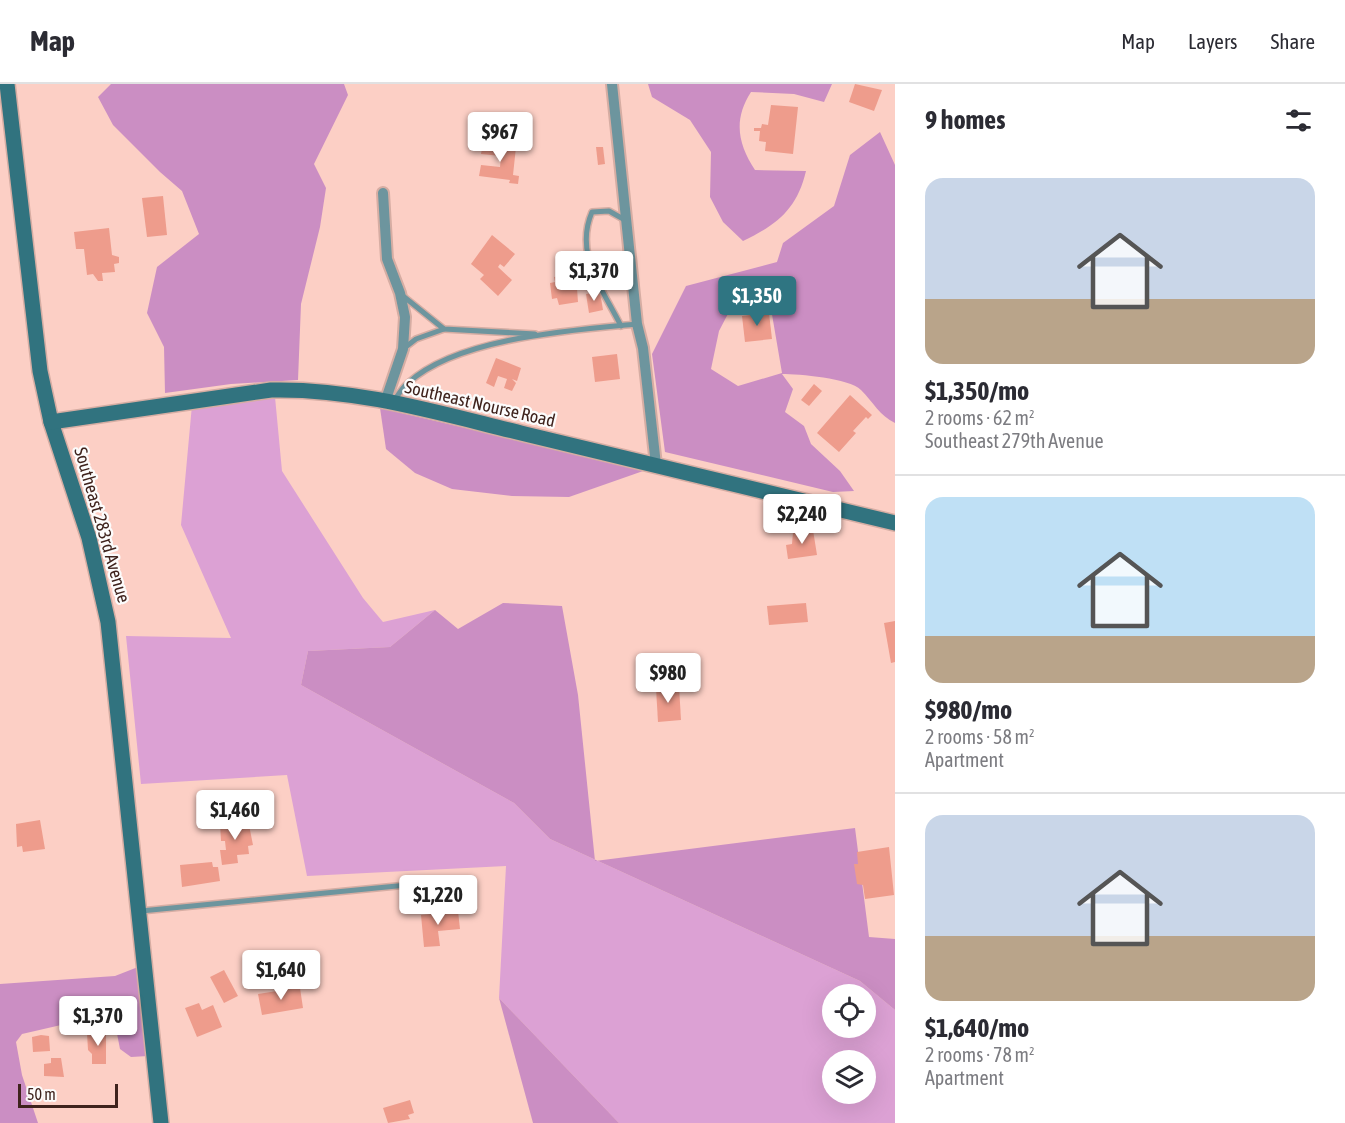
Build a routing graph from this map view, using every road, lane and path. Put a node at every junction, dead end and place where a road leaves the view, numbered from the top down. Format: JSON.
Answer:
{"nodes":[{"id":1,"x":7,"y":84,"type":"edge"},
{"id":2,"x":612,"y":84,"type":"edge"},
{"id":3,"x":383,"y":193,"type":"dead end"},
{"id":4,"x":626,"y":221,"type":"junction"},
{"id":5,"x":400,"y":293,"type":"junction"},
{"id":6,"x":637,"y":324,"type":"junction"},
{"id":7,"x":621,"y":326,"type":"junction"},
{"id":8,"x":444,"y":330,"type":"junction"},
{"id":9,"x":542,"y":334,"type":"junction"},
{"id":10,"x":403,"y":348,"type":"junction"},
{"id":11,"x":388,"y":403,"type":"junction"},
{"id":12,"x":51,"y":422,"type":"junction"},
{"id":13,"x":656,"y":465,"type":"junction"},
{"id":14,"x":895,"y":523,"type":"edge"},
{"id":15,"x":458,"y":880,"type":"dead end"},
{"id":16,"x":139,"y":911,"type":"junction"},
{"id":17,"x":161,"y":1123,"type":"edge"}],
"edges":[{"from":1,"to":12,"type":"street","name":"Southeast 283rd Avenue"},
{"from":2,"to":4,"type":"street"},
{"from":3,"to":5,"type":"street"},
{"from":4,"to":6,"type":"street"},
{"from":4,"to":7,"type":"lane"},
{"from":5,"to":8,"type":"lane"},
{"from":5,"to":10,"type":"street"},
{"from":6,"to":7,"type":"lane"},
{"from":6,"to":13,"type":"street"},
{"from":7,"to":9,"type":"lane"},
{"from":8,"to":9,"type":"lane"},
{"from":8,"to":10,"type":"lane"},
{"from":9,"to":11,"type":"lane"},
{"from":10,"to":11,"type":"street"},
{"from":11,"to":12,"type":"street","name":"Southeast Nourse Road"},
{"from":11,"to":13,"type":"street","name":"Southeast Nourse Road"},
{"from":12,"to":16,"type":"street","name":"Southeast 283rd Avenue"},
{"from":13,"to":14,"type":"street","name":"Southeast Nourse Road"},
{"from":15,"to":16,"type":"lane"},
{"from":16,"to":17,"type":"street","name":"Southeast 283rd Avenue"}]}
